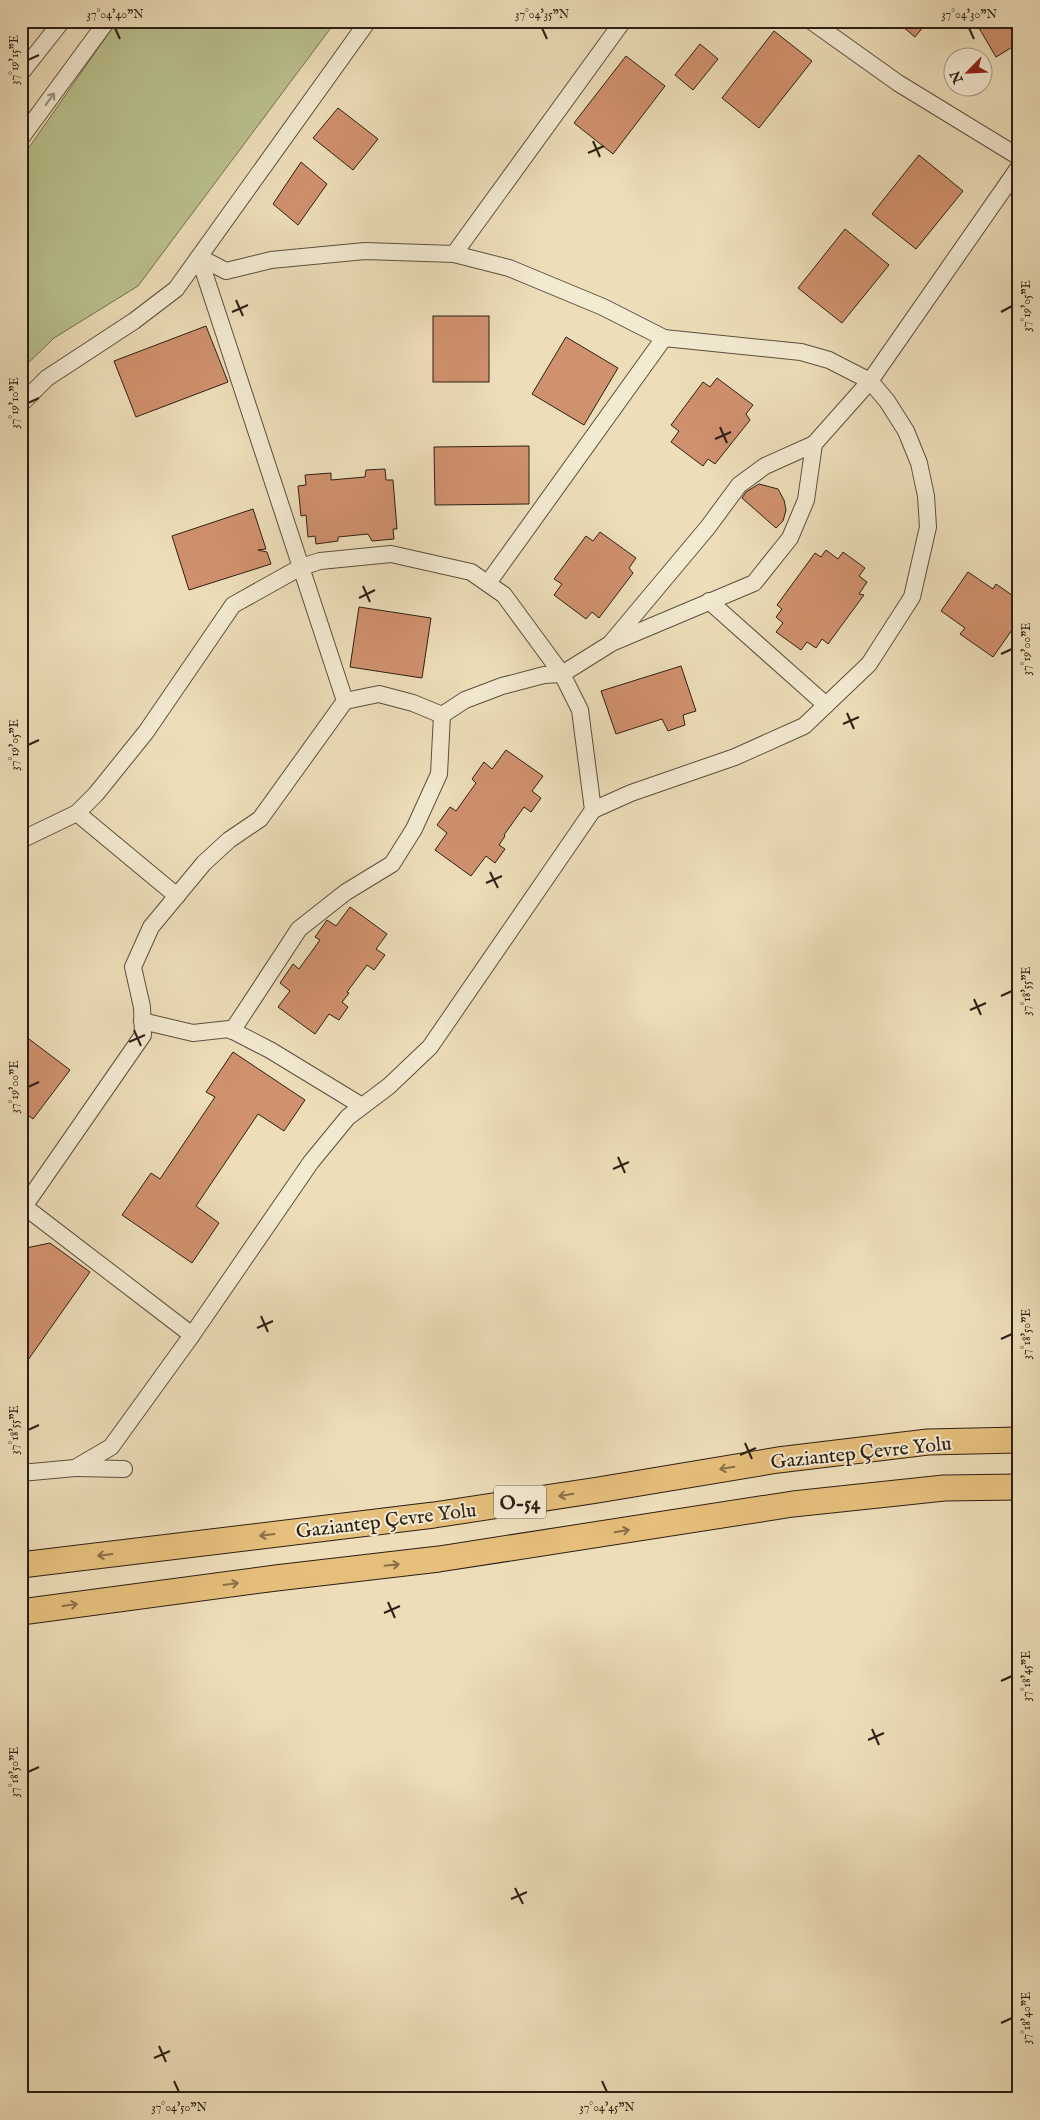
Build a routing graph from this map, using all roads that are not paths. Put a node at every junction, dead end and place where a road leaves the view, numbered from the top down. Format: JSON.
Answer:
{"nodes":[{"id":1,"x":62,"y":21,"type":"edge"},
{"id":2,"x":107,"y":21,"type":"edge"},
{"id":3,"x":368,"y":21,"type":"edge"},
{"id":4,"x":624,"y":21,"type":"edge"},
{"id":5,"x":811,"y":21,"type":"edge"},
{"id":6,"x":21,"y":73,"type":"edge"},
{"id":7,"x":21,"y":138,"type":"edge"},
{"id":8,"x":1019,"y":157,"type":"edge"},
{"id":9,"x":1019,"y":167,"type":"edge"},
{"id":10,"x":454,"y":254,"type":"junction"},
{"id":11,"x":199,"y":257,"type":"junction"},
{"id":12,"x":664,"y":338,"type":"junction"},
{"id":13,"x":870,"y":381,"type":"junction"},
{"id":14,"x":21,"y":404,"type":"edge"},
{"id":15,"x":814,"y":444,"type":"junction"},
{"id":16,"x":301,"y":568,"type":"junction"},
{"id":17,"x":488,"y":584,"type":"junction"},
{"id":18,"x":709,"y":601,"type":"junction"},
{"id":19,"x":610,"y":644,"type":"junction"},
{"id":20,"x":562,"y":674,"type":"junction"},
{"id":21,"x":345,"y":701,"type":"junction"},
{"id":22,"x":826,"y":705,"type":"junction"},
{"id":23,"x":442,"y":715,"type":"junction"},
{"id":24,"x":593,"y":810,"type":"junction"},
{"id":25,"x":77,"y":813,"type":"junction"},
{"id":26,"x":21,"y":840,"type":"edge"},
{"id":27,"x":177,"y":896,"type":"junction"},
{"id":28,"x":142,"y":1021,"type":"junction"},
{"id":29,"x":232,"y":1031,"type":"junction"},
{"id":30,"x":362,"y":1106,"type":"junction"},
{"id":31,"x":22,"y":1207,"type":"edge"},
{"id":32,"x":192,"y":1335,"type":"junction"},
{"id":33,"x":1019,"y":1440,"type":"edge"},
{"id":34,"x":75,"y":1468,"type":"junction"},
{"id":35,"x":124,"y":1469,"type":"dead end"},
{"id":36,"x":21,"y":1473,"type":"edge"},
{"id":37,"x":1019,"y":1487,"type":"edge"},
{"id":38,"x":21,"y":1565,"type":"edge"},
{"id":39,"x":21,"y":1612,"type":"edge"}],
"edges":[{"from":1,"to":6,"type":"street"},
{"from":7,"to":2,"type":"street","one_way":true},
{"from":3,"to":11,"type":"street"},
{"from":4,"to":10,"type":"street"},
{"from":5,"to":8,"type":"street"},
{"from":9,"to":13,"type":"street"},
{"from":10,"to":11,"type":"street"},
{"from":10,"to":12,"type":"street"},
{"from":11,"to":14,"type":"street"},
{"from":11,"to":16,"type":"street"},
{"from":12,"to":13,"type":"street"},
{"from":12,"to":17,"type":"street"},
{"from":13,"to":15,"type":"street"},
{"from":13,"to":22,"type":"street"},
{"from":15,"to":18,"type":"street"},
{"from":15,"to":19,"type":"street"},
{"from":16,"to":17,"type":"street"},
{"from":16,"to":21,"type":"street"},
{"from":16,"to":25,"type":"street"},
{"from":17,"to":20,"type":"street"},
{"from":18,"to":19,"type":"street"},
{"from":18,"to":22,"type":"street"},
{"from":19,"to":20,"type":"street"},
{"from":20,"to":23,"type":"street"},
{"from":20,"to":24,"type":"street"},
{"from":21,"to":23,"type":"street"},
{"from":21,"to":27,"type":"street"},
{"from":22,"to":24,"type":"street"},
{"from":23,"to":29,"type":"street"},
{"from":24,"to":30,"type":"street"},
{"from":25,"to":26,"type":"street"},
{"from":25,"to":27,"type":"street"},
{"from":27,"to":28,"type":"street"},
{"from":28,"to":29,"type":"street"},
{"from":28,"to":31,"type":"street"},
{"from":29,"to":30,"type":"street"},
{"from":30,"to":32,"type":"street"},
{"from":31,"to":32,"type":"street"},
{"from":32,"to":34,"type":"street"},
{"from":33,"to":38,"type":"highway","name":"Gaziantep Çevre Yolu","number":"O-54","one_way":true},
{"from":34,"to":35,"type":"street"},
{"from":34,"to":36,"type":"street"},
{"from":39,"to":37,"type":"highway","number":"O-54","one_way":true}]}
